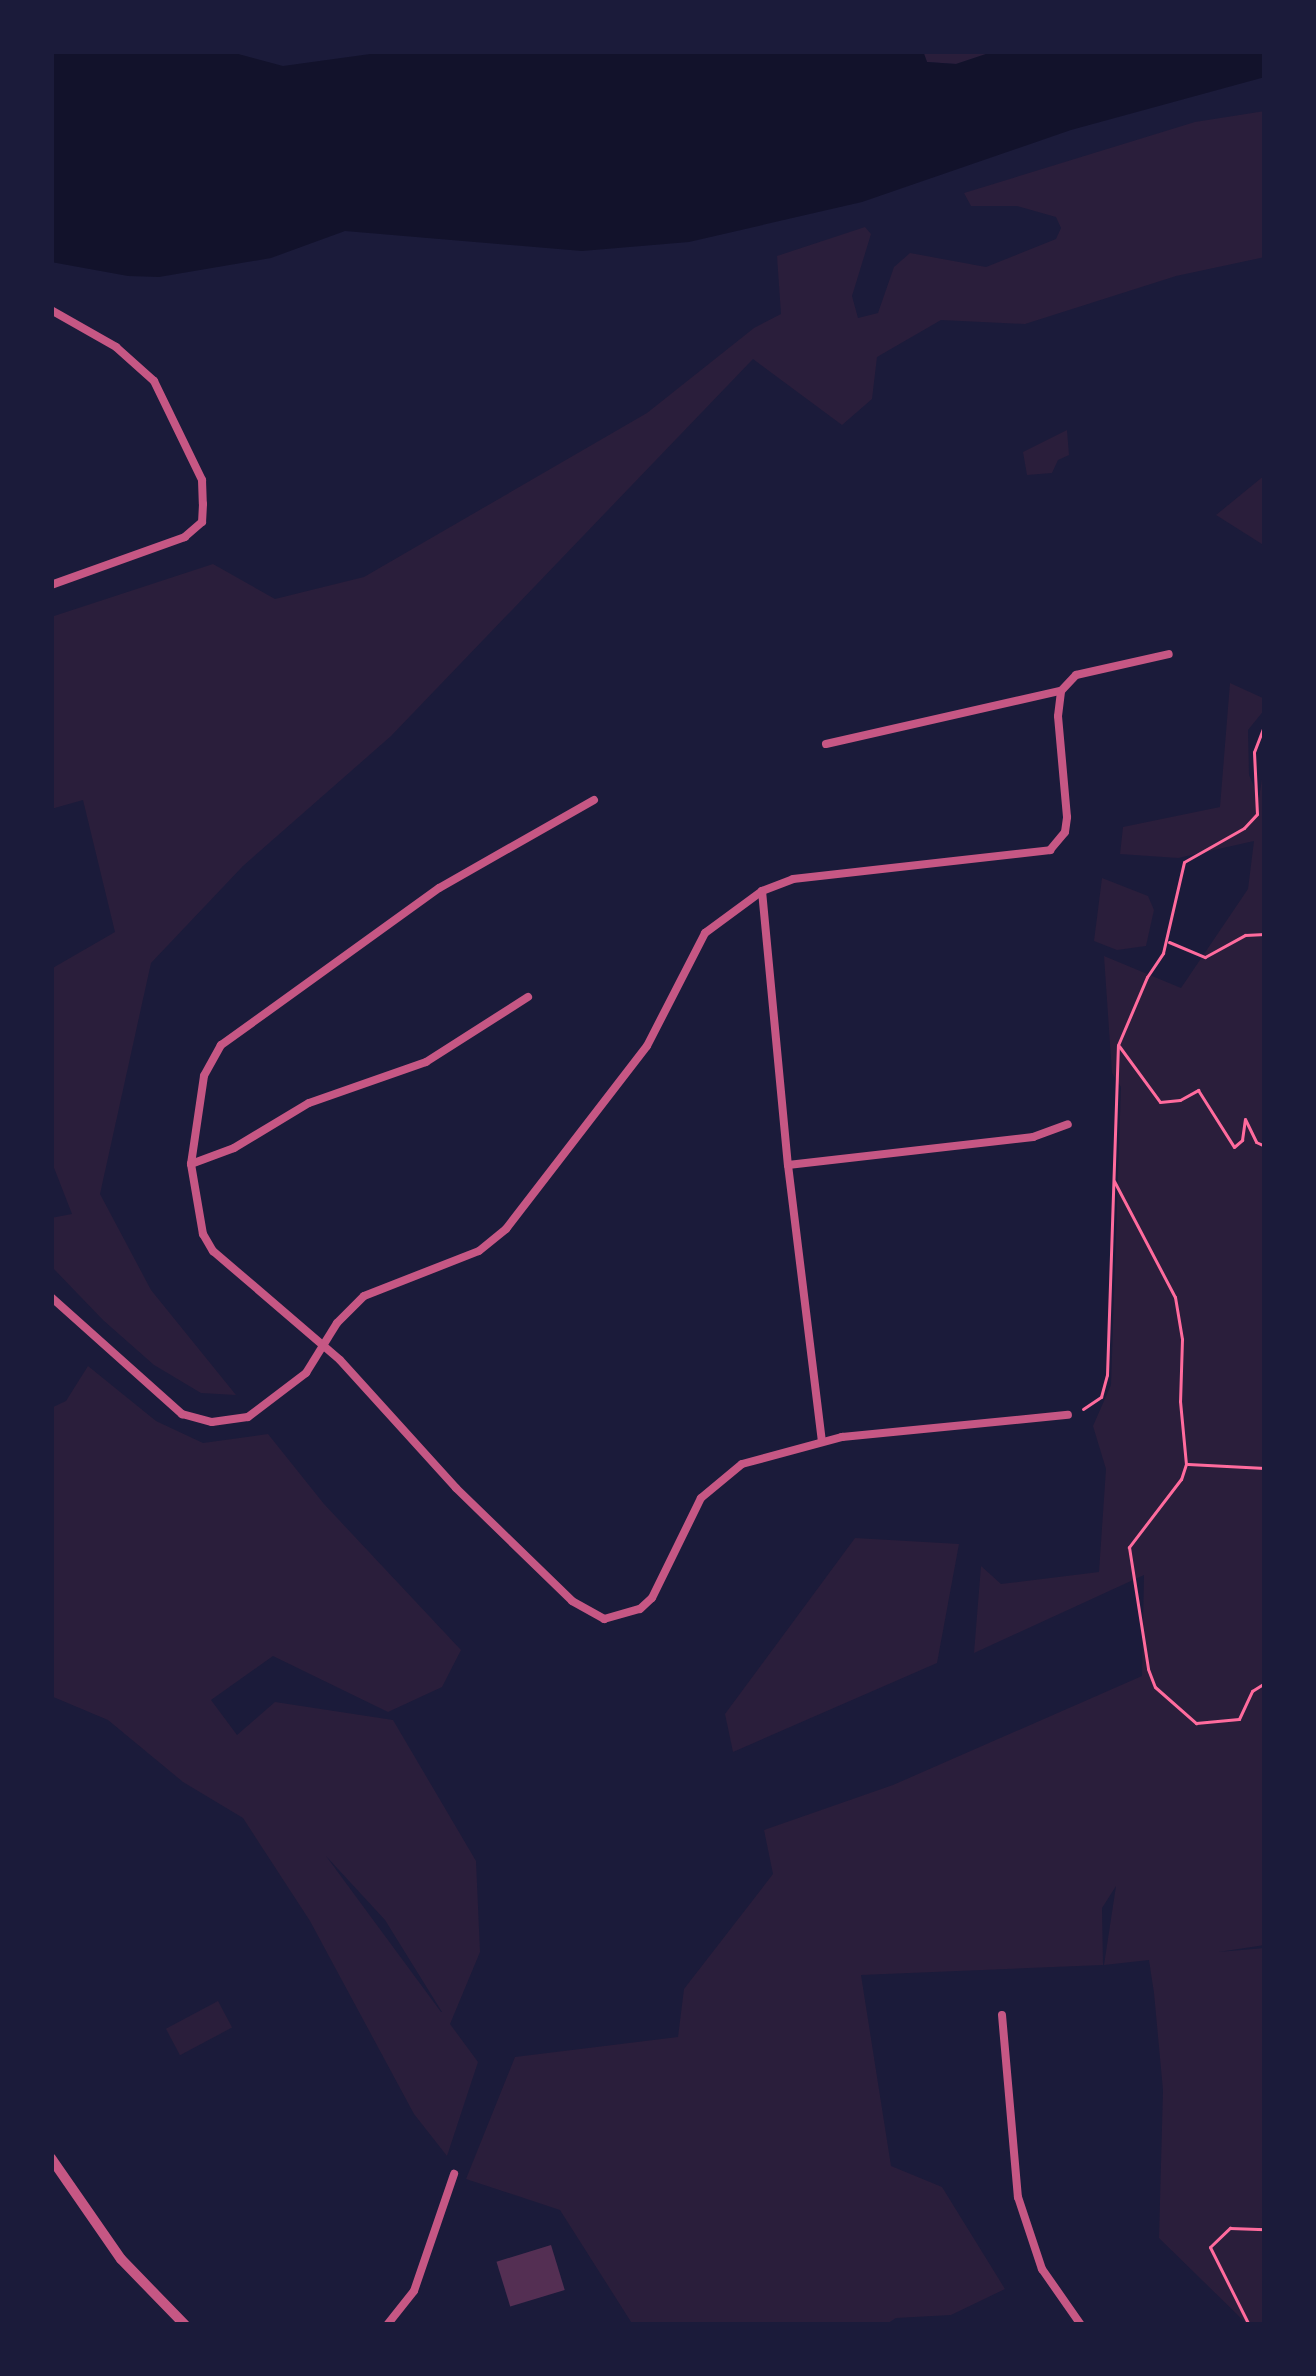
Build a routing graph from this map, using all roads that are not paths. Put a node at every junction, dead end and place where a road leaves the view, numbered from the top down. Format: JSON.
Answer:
{"nodes":[{"id":1,"x":51,"y":310,"type":"edge"},
{"id":2,"x":51,"y":585,"type":"edge"},
{"id":3,"x":1169,"y":654,"type":"dead end"},
{"id":4,"x":1061,"y":691,"type":"junction"},
{"id":5,"x":826,"y":744,"type":"dead end"},
{"id":6,"x":594,"y":800,"type":"dead end"},
{"id":7,"x":762,"y":891,"type":"junction"},
{"id":8,"x":528,"y":997,"type":"dead end"},
{"id":9,"x":1068,"y":1124,"type":"dead end"},
{"id":10,"x":191,"y":1164,"type":"junction"},
{"id":11,"x":788,"y":1165,"type":"junction"},
{"id":12,"x":51,"y":1298,"type":"edge"},
{"id":13,"x":323,"y":1346,"type":"junction"},
{"id":14,"x":1068,"y":1415,"type":"road end"},
{"id":15,"x":822,"y":1441,"type":"junction"},
{"id":16,"x":1002,"y":2015,"type":"dead end"},
{"id":17,"x":51,"y":2158,"type":"edge"},
{"id":18,"x":454,"y":2174,"type":"dead end"},
{"id":19,"x":185,"y":2325,"type":"edge"},
{"id":20,"x":387,"y":2325,"type":"edge"},
{"id":21,"x":1081,"y":2325,"type":"edge"}],
"edges":[{"from":1,"to":2,"type":"street"},
{"from":3,"to":4,"type":"street"},
{"from":4,"to":5,"type":"street"},
{"from":4,"to":7,"type":"street"},
{"from":6,"to":10,"type":"street"},
{"from":7,"to":11,"type":"street"},
{"from":7,"to":13,"type":"street"},
{"from":8,"to":10,"type":"street"},
{"from":9,"to":11,"type":"street"},
{"from":10,"to":13,"type":"street"},
{"from":11,"to":15,"type":"street"},
{"from":12,"to":13,"type":"street"},
{"from":13,"to":15,"type":"street"},
{"from":14,"to":15,"type":"street"},
{"from":16,"to":21,"type":"street"},
{"from":17,"to":19,"type":"street"},
{"from":18,"to":20,"type":"street"}]}
